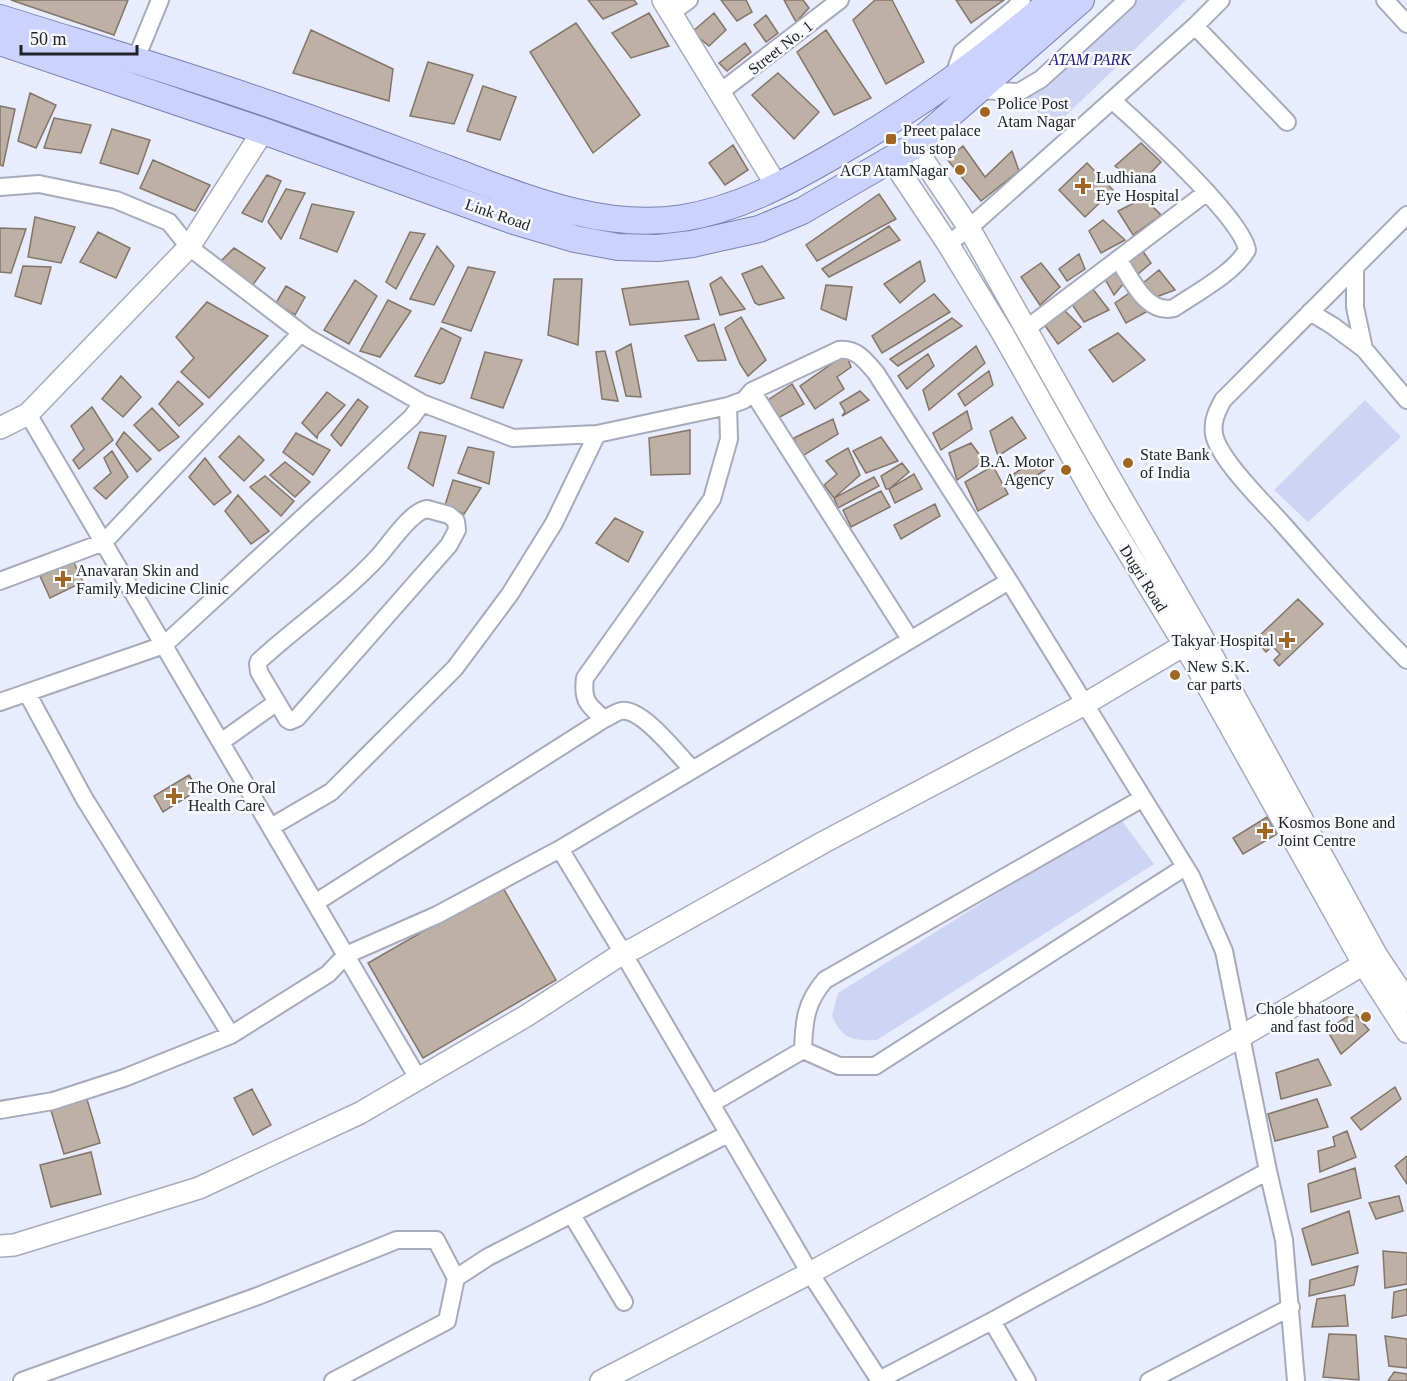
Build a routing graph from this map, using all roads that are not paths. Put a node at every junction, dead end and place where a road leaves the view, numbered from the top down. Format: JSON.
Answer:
{"nodes":[{"id":1,"x":160,"y":0,"type":"edge"},
{"id":2,"x":689,"y":0,"type":"edge"},
{"id":3,"x":840,"y":0,"type":"edge"},
{"id":4,"x":1022,"y":0,"type":"edge"},
{"id":5,"x":1052,"y":0,"type":"edge"},
{"id":6,"x":1081,"y":0,"type":"edge"},
{"id":7,"x":1127,"y":0,"type":"edge"},
{"id":8,"x":1221,"y":0,"type":"edge"},
{"id":9,"x":1385,"y":0,"type":"edge"},
{"id":10,"x":667,"y":6,"type":"edge"},
{"id":11,"x":0,"y":18,"type":"edge"},
{"id":12,"x":1407,"y":24,"type":"edge"},
{"id":13,"x":1195,"y":26,"type":"junction"},
{"id":14,"x":0,"y":42,"type":"edge"},
{"id":15,"x":135,"y":61,"type":"junction"},
{"id":16,"x":987,"y":67,"type":"junction"},
{"id":17,"x":953,"y":79,"type":"junction"},
{"id":18,"x":976,"y":90,"type":"junction"},
{"id":19,"x":719,"y":93,"type":"junction"},
{"id":20,"x":1112,"y":100,"type":"junction"},
{"id":21,"x":1287,"y":122,"type":"dead end"},
{"id":22,"x":263,"y":131,"type":"junction"},
{"id":23,"x":914,"y":146,"type":"junction"},
{"id":24,"x":892,"y":160,"type":"junction"},
{"id":25,"x":0,"y":187,"type":"edge"},
{"id":26,"x":778,"y":188,"type":"junction"},
{"id":27,"x":1207,"y":192,"type":"junction"},
{"id":28,"x":1407,"y":215,"type":"edge"},
{"id":29,"x":969,"y":228,"type":"junction"},
{"id":30,"x":948,"y":244,"type":"junction"},
{"id":31,"x":189,"y":247,"type":"junction"},
{"id":32,"x":1118,"y":259,"type":"junction"},
{"id":33,"x":1355,"y":268,"type":"junction"},
{"id":34,"x":1310,"y":312,"type":"junction"},
{"id":35,"x":1026,"y":329,"type":"junction"},
{"id":36,"x":301,"y":333,"type":"junction"},
{"id":37,"x":1364,"y":349,"type":"junction"},
{"id":38,"x":753,"y":391,"type":"junction"},
{"id":39,"x":1407,"y":400,"type":"edge"},
{"id":40,"x":422,"y":403,"type":"junction"},
{"id":41,"x":728,"y":406,"type":"junction"},
{"id":42,"x":28,"y":414,"type":"junction"},
{"id":43,"x":0,"y":428,"type":"edge"},
{"id":44,"x":597,"y":434,"type":"junction"},
{"id":45,"x":104,"y":542,"type":"junction"},
{"id":46,"x":0,"y":581,"type":"edge"},
{"id":47,"x":1009,"y":581,"type":"junction"},
{"id":48,"x":910,"y":639,"type":"junction"},
{"id":49,"x":1193,"y":639,"type":"junction"},
{"id":50,"x":164,"y":645,"type":"junction"},
{"id":51,"x":1407,"y":660,"type":"edge"},
{"id":52,"x":27,"y":693,"type":"junction"},
{"id":53,"x":0,"y":702,"type":"edge"},
{"id":54,"x":277,"y":702,"type":"junction"},
{"id":55,"x":1085,"y":704,"type":"junction"},
{"id":56,"x":604,"y":719,"type":"junction"},
{"id":57,"x":221,"y":742,"type":"junction"},
{"id":58,"x":692,"y":769,"type":"junction"},
{"id":59,"x":1143,"y":798,"type":"junction"},
{"id":60,"x":271,"y":827,"type":"junction"},
{"id":61,"x":560,"y":849,"type":"junction"},
{"id":62,"x":1185,"y":867,"type":"junction"},
{"id":63,"x":315,"y":903,"type":"junction"},
{"id":64,"x":624,"y":952,"type":"junction"},
{"id":65,"x":346,"y":955,"type":"junction"},
{"id":66,"x":1370,"y":960,"type":"junction"},
{"id":67,"x":1407,"y":1001,"type":"edge"},
{"id":68,"x":1407,"y":1032,"type":"edge"},
{"id":69,"x":231,"y":1035,"type":"junction"},
{"id":70,"x":1242,"y":1036,"type":"junction"},
{"id":71,"x":803,"y":1050,"type":"junction"},
{"id":72,"x":419,"y":1080,"type":"junction"},
{"id":73,"x":711,"y":1104,"type":"junction"},
{"id":74,"x":0,"y":1110,"type":"edge"},
{"id":75,"x":729,"y":1134,"type":"junction"},
{"id":76,"x":1268,"y":1171,"type":"junction"},
{"id":77,"x":573,"y":1215,"type":"junction"},
{"id":78,"x":0,"y":1246,"type":"edge"},
{"id":79,"x":810,"y":1273,"type":"junction"},
{"id":80,"x":456,"y":1278,"type":"junction"},
{"id":81,"x":624,"y":1302,"type":"dead end"},
{"id":82,"x":1291,"y":1307,"type":"junction"},
{"id":83,"x":992,"y":1321,"type":"junction"},
{"id":84,"x":880,"y":1380,"type":"edge"},
{"id":85,"x":22,"y":1381,"type":"edge"},
{"id":86,"x":333,"y":1381,"type":"edge"},
{"id":87,"x":602,"y":1381,"type":"edge"},
{"id":88,"x":1027,"y":1381,"type":"edge"},
{"id":89,"x":1149,"y":1381,"type":"edge"},
{"id":90,"x":1296,"y":1381,"type":"edge"}],
"edges":[{"from":1,"to":15,"type":"street"},
{"from":2,"to":10,"type":"street"},
{"from":3,"to":19,"type":"street","name":"Street No. 1"},
{"from":4,"to":17,"type":"street"},
{"from":5,"to":16,"type":"main road"},
{"from":6,"to":16,"type":"main road"},
{"from":7,"to":18,"type":"street"},
{"from":8,"to":13,"type":"street"},
{"from":9,"to":12,"type":"street"},
{"from":10,"to":19,"type":"street"},
{"from":11,"to":15,"type":"main road","name":"Link Road"},
{"from":13,"to":20,"type":"street"},
{"from":13,"to":21,"type":"street"},
{"from":14,"to":22,"type":"main road","name":"Link Road"},
{"from":15,"to":26,"type":"main road","name":"Link Road"},
{"from":16,"to":17,"type":"main road","name":"Link Road"},
{"from":16,"to":18,"type":"main road","name":"Link Road"},
{"from":17,"to":26,"type":"main road","name":"Link Road"},
{"from":18,"to":23,"type":"main road","name":"Link Road"},
{"from":19,"to":26,"type":"street"},
{"from":20,"to":27,"type":"street"},
{"from":20,"to":29,"type":"street"},
{"from":22,"to":24,"type":"main road","name":"Link Road"},
{"from":22,"to":31,"type":"street"},
{"from":23,"to":24,"type":"main road","name":"Link Road"},
{"from":23,"to":29,"type":"street","name":"Dugri Road"},
{"from":24,"to":30,"type":"street","name":"Dugri Road"},
{"from":25,"to":31,"type":"street"},
{"from":27,"to":32,"type":"street"},
{"from":27,"to":32,"type":"street"},
{"from":28,"to":33,"type":"street"},
{"from":29,"to":30,"type":"street"},
{"from":29,"to":35,"type":"street","name":"Dugri Road"},
{"from":30,"to":49,"type":"street","name":"Dugri Road"},
{"from":31,"to":36,"type":"street"},
{"from":31,"to":42,"type":"street"},
{"from":32,"to":35,"type":"street"},
{"from":33,"to":34,"type":"street"},
{"from":33,"to":37,"type":"street"},
{"from":34,"to":37,"type":"street"},
{"from":34,"to":51,"type":"street"},
{"from":35,"to":49,"type":"street","name":"Dugri Road"},
{"from":36,"to":40,"type":"street"},
{"from":36,"to":45,"type":"street"},
{"from":37,"to":39,"type":"street"},
{"from":38,"to":41,"type":"street"},
{"from":38,"to":47,"type":"street"},
{"from":38,"to":48,"type":"street"},
{"from":40,"to":44,"type":"street"},
{"from":40,"to":50,"type":"street"},
{"from":41,"to":44,"type":"street"},
{"from":41,"to":56,"type":"street"},
{"from":42,"to":43,"type":"street"},
{"from":42,"to":45,"type":"street"},
{"from":44,"to":60,"type":"street"},
{"from":45,"to":46,"type":"street"},
{"from":45,"to":50,"type":"street"},
{"from":47,"to":48,"type":"street"},
{"from":47,"to":55,"type":"street"},
{"from":48,"to":58,"type":"street"},
{"from":49,"to":55,"type":"street"},
{"from":49,"to":66,"type":"street","name":"Dugri Road"},
{"from":50,"to":52,"type":"street"},
{"from":50,"to":57,"type":"street"},
{"from":52,"to":53,"type":"street"},
{"from":52,"to":69,"type":"street"},
{"from":54,"to":54,"type":"street"},
{"from":54,"to":57,"type":"street"},
{"from":55,"to":59,"type":"street"},
{"from":55,"to":64,"type":"street"},
{"from":56,"to":58,"type":"street"},
{"from":56,"to":63,"type":"street"},
{"from":57,"to":60,"type":"street"},
{"from":58,"to":61,"type":"street"},
{"from":59,"to":62,"type":"street"},
{"from":59,"to":71,"type":"street"},
{"from":60,"to":63,"type":"street"},
{"from":61,"to":64,"type":"street"},
{"from":61,"to":65,"type":"street"},
{"from":62,"to":70,"type":"street"},
{"from":62,"to":71,"type":"street"},
{"from":63,"to":65,"type":"street"},
{"from":64,"to":72,"type":"street"},
{"from":64,"to":73,"type":"street"},
{"from":65,"to":69,"type":"street"},
{"from":65,"to":72,"type":"street"},
{"from":66,"to":67,"type":"street","name":"Dugri Road"},
{"from":66,"to":68,"type":"street","name":"Dugri Road"},
{"from":66,"to":70,"type":"street"},
{"from":69,"to":74,"type":"street"},
{"from":70,"to":76,"type":"street"},
{"from":70,"to":79,"type":"street"},
{"from":71,"to":73,"type":"street"},
{"from":72,"to":78,"type":"street"},
{"from":73,"to":75,"type":"street"},
{"from":75,"to":77,"type":"street"},
{"from":75,"to":79,"type":"street"},
{"from":76,"to":82,"type":"street"},
{"from":76,"to":83,"type":"street"},
{"from":77,"to":80,"type":"street"},
{"from":77,"to":81,"type":"street"},
{"from":79,"to":84,"type":"street"},
{"from":79,"to":87,"type":"street"},
{"from":80,"to":85,"type":"street"},
{"from":80,"to":86,"type":"street"},
{"from":82,"to":89,"type":"street"},
{"from":82,"to":90,"type":"street"},
{"from":83,"to":84,"type":"street"},
{"from":83,"to":88,"type":"street"}]}
